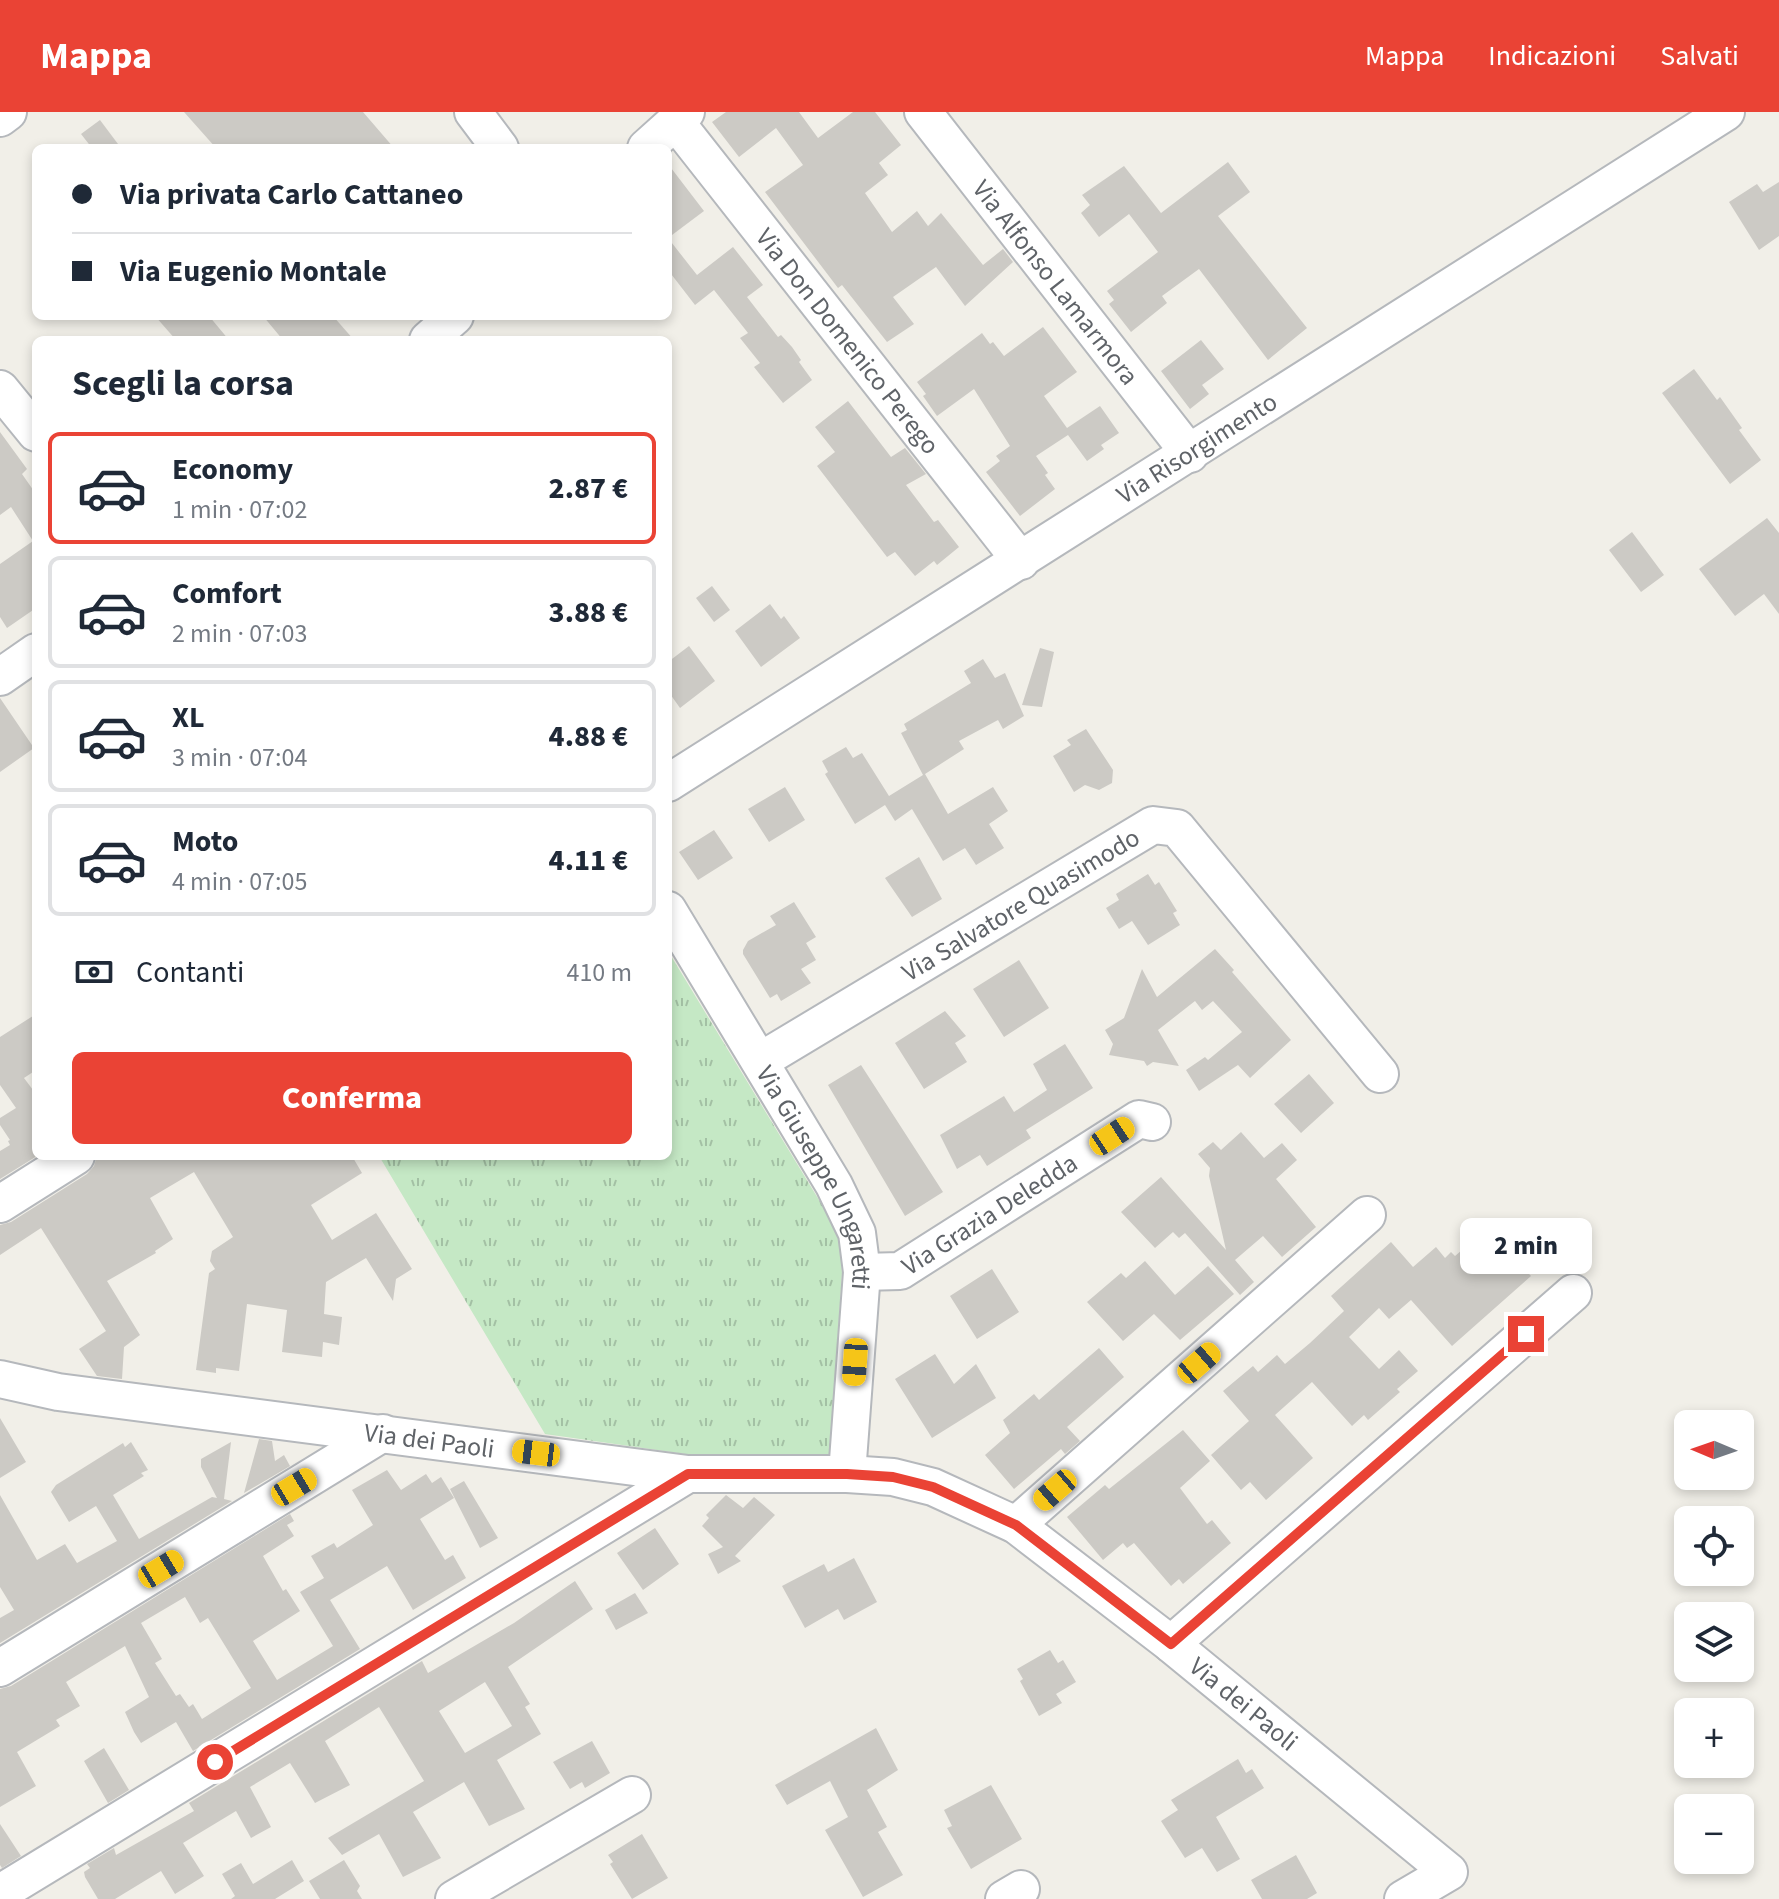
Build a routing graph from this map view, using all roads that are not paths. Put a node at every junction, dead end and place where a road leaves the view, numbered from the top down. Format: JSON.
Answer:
{"nodes":[{"id":1,"x":8,"y":112,"type":"edge"},
{"id":2,"x":473,"y":112,"type":"edge"},
{"id":3,"x":923,"y":112,"type":"edge"},
{"id":4,"x":1726,"y":112,"type":"edge"},
{"id":5,"x":0,"y":118,"type":"edge"},
{"id":6,"x":666,"y":130,"type":"edge"},
{"id":7,"x":497,"y":144,"type":"edge"},
{"id":8,"x":450,"y":320,"type":"edge"},
{"id":9,"x":432,"y":336,"type":"edge"},
{"id":10,"x":0,"y":389,"type":"edge"},
{"id":11,"x":32,"y":428,"type":"edge"},
{"id":12,"x":1190,"y":454,"type":"junction"},
{"id":13,"x":1021,"y":561,"type":"junction"},
{"id":14,"x":32,"y":655,"type":"edge"},
{"id":15,"x":0,"y":677,"type":"edge"},
{"id":16,"x":672,"y":780,"type":"edge"},
{"id":17,"x":672,"y":917,"type":"edge"},
{"id":18,"x":760,"y":1061,"type":"junction"},
{"id":19,"x":1380,"y":1074,"type":"dead end"},
{"id":20,"x":1152,"y":1122,"type":"dead end"},
{"id":21,"x":70,"y":1160,"type":"edge"},
{"id":22,"x":0,"y":1204,"type":"edge"},
{"id":23,"x":1367,"y":1215,"type":"dead end"},
{"id":24,"x":862,"y":1272,"type":"junction"},
{"id":25,"x":1573,"y":1293,"type":"dead end"},
{"id":26,"x":0,"y":1379,"type":"edge"},
{"id":27,"x":383,"y":1433,"type":"junction"},
{"id":28,"x":688,"y":1474,"type":"junction"},
{"id":29,"x":847,"y":1474,"type":"junction"},
{"id":30,"x":1016,"y":1525,"type":"junction"},
{"id":31,"x":1171,"y":1644,"type":"junction"},
{"id":32,"x":0,"y":1668,"type":"edge"},
{"id":33,"x":632,"y":1795,"type":"dead end"},
{"id":34,"x":0,"y":1893,"type":"edge"},
{"id":35,"x":454,"y":1899,"type":"edge"},
{"id":36,"x":1403,"y":1899,"type":"edge"}],
"edges":[{"from":1,"to":5,"type":"street"},
{"from":2,"to":7,"type":"street"},
{"from":3,"to":12,"type":"street","name":"Via Alfonso Lamarmora"},
{"from":4,"to":12,"type":"street","name":"Via Risorgimento"},
{"from":6,"to":13,"type":"street","name":"Via Don Domenico Perego"},
{"from":8,"to":9,"type":"street"},
{"from":10,"to":11,"type":"street"},
{"from":12,"to":13,"type":"street","name":"Via Risorgimento"},
{"from":13,"to":16,"type":"street","name":"Via Risorgimento"},
{"from":14,"to":15,"type":"street"},
{"from":17,"to":18,"type":"street","name":"Via Giuseppe Ungaretti"},
{"from":18,"to":19,"type":"street","name":"Via Salvatore Quasimodo"},
{"from":18,"to":24,"type":"street","name":"Via Giuseppe Ungaretti"},
{"from":20,"to":24,"type":"street","name":"Via Grazia Deledda"},
{"from":21,"to":22,"type":"street"},
{"from":23,"to":30,"type":"street"},
{"from":24,"to":29,"type":"street","name":"Via Giuseppe Ungaretti"},
{"from":25,"to":31,"type":"street"},
{"from":26,"to":27,"type":"street","name":"Via dei Paoli"},
{"from":27,"to":28,"type":"street","name":"Via dei Paoli"},
{"from":27,"to":32,"type":"street"},
{"from":28,"to":29,"type":"street","name":"Via dei Paoli"},
{"from":28,"to":34,"type":"street"},
{"from":29,"to":30,"type":"street","name":"Via dei Paoli"},
{"from":30,"to":31,"type":"street","name":"Via dei Paoli"},
{"from":31,"to":36,"type":"street","name":"Via dei Paoli"},
{"from":33,"to":35,"type":"street"}]}
